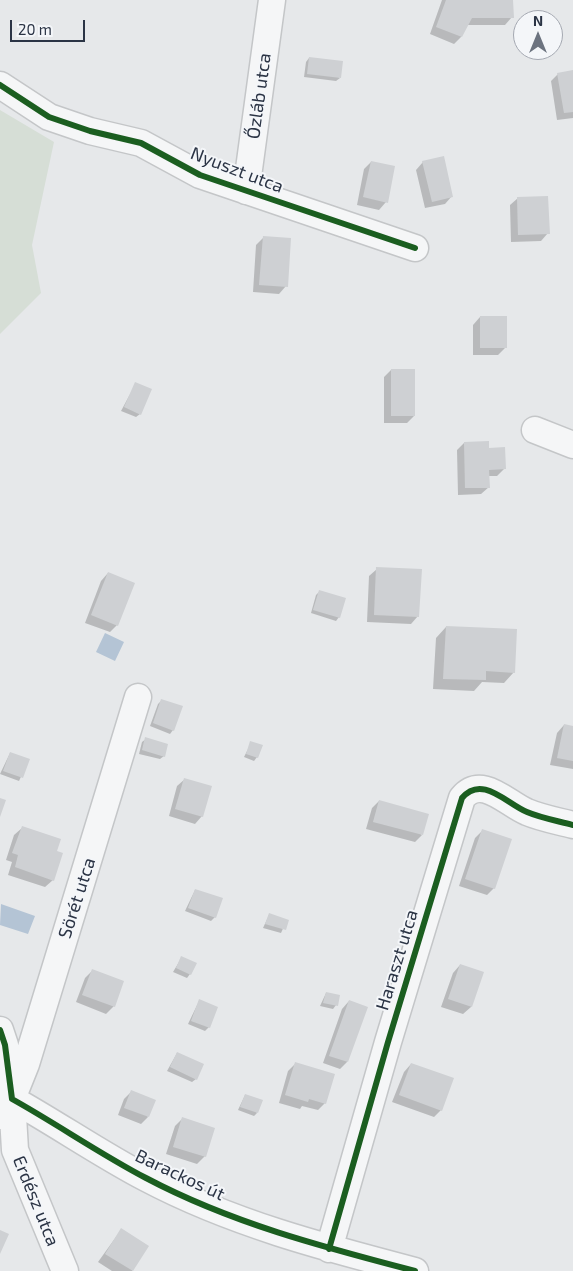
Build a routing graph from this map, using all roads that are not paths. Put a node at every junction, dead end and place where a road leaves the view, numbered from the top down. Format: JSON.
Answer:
{"nodes":[{"id":1,"x":272,"y":0,"type":"edge"},
{"id":2,"x":0,"y":85,"type":"edge"},
{"id":3,"x":246,"y":191,"type":"junction"},
{"id":4,"x":415,"y":248,"type":"dead end"},
{"id":5,"x":535,"y":430,"type":"dead end"},
{"id":6,"x":573,"y":445,"type":"edge"},
{"id":7,"x":138,"y":696,"type":"dead end"},
{"id":8,"x":573,"y":825,"type":"edge"},
{"id":9,"x":0,"y":1030,"type":"edge"},
{"id":10,"x":6,"y":1107,"type":"edge"},
{"id":11,"x":329,"y":1249,"type":"junction"},
{"id":12,"x":65,"y":1271,"type":"edge"},
{"id":13,"x":415,"y":1271,"type":"edge"}],
"edges":[{"from":1,"to":3,"type":"street","name":"Őzláb utca"},
{"from":2,"to":3,"type":"street","name":"Nyuszt utca"},
{"from":3,"to":4,"type":"street","name":"Nyuszt utca"},
{"from":5,"to":6,"type":"street"},
{"from":7,"to":10,"type":"street","name":"Sörét utca"},
{"from":8,"to":11,"type":"street","name":"Haraszt utca"},
{"from":9,"to":10,"type":"street"},
{"from":10,"to":11,"type":"street","name":"Barackos út"},
{"from":10,"to":12,"type":"street","name":"Erdész utca"},
{"from":11,"to":13,"type":"street","name":"Barackos út"}]}
